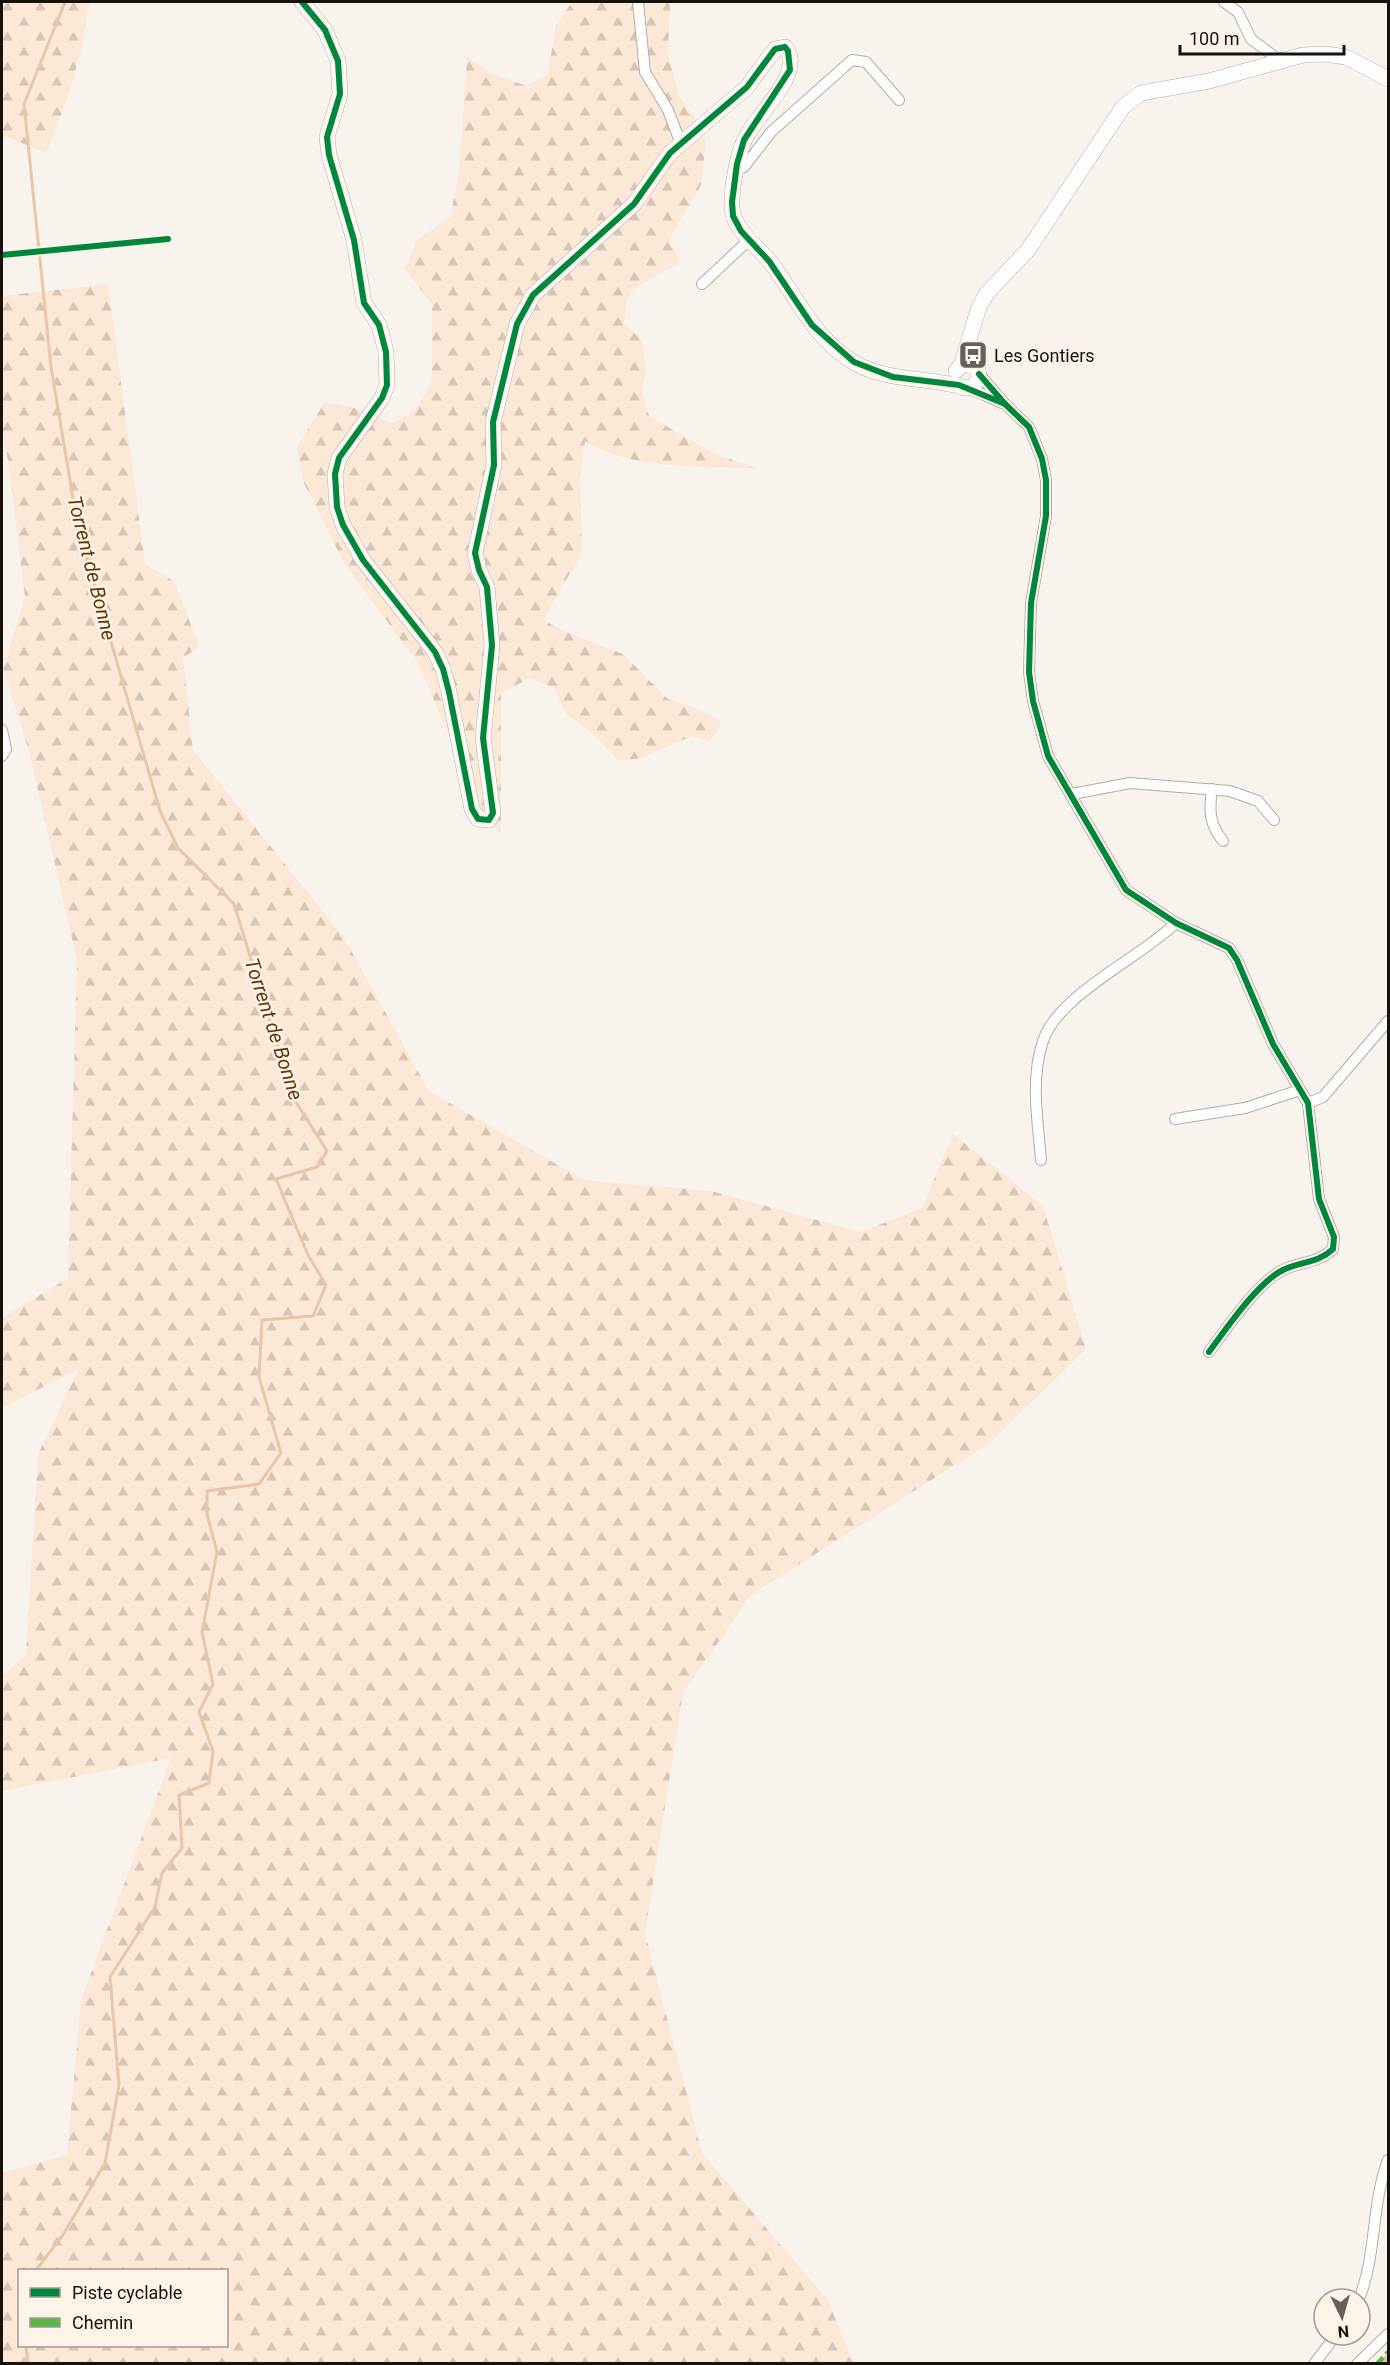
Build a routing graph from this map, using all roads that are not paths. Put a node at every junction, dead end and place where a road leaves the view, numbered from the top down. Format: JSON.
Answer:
{"nodes":[{"id":1,"x":302,"y":2,"type":"edge"},
{"id":2,"x":638,"y":2,"type":"edge"},
{"id":3,"x":1224,"y":2,"type":"edge"},
{"id":4,"x":1279,"y":60,"type":"junction"},
{"id":5,"x":1389,"y":79,"type":"edge"},
{"id":6,"x":899,"y":100,"type":"dead end"},
{"id":7,"x":681,"y":144,"type":"junction"},
{"id":8,"x":737,"y":169,"type":"junction"},
{"id":9,"x":749,"y":240,"type":"junction"},
{"id":10,"x":702,"y":284,"type":"dead end"},
{"id":11,"x":971,"y":333,"type":"junction"},
{"id":12,"x":977,"y":366,"type":"junction"},
{"id":13,"x":961,"y":379,"type":"junction"},
{"id":14,"x":1005,"y":404,"type":"junction"},
{"id":15,"x":2,"y":730,"type":"edge"},
{"id":16,"x":2,"y":756,"type":"edge"},
{"id":17,"x":1212,"y":789,"type":"junction"},
{"id":18,"x":1072,"y":794,"type":"junction"},
{"id":19,"x":1274,"y":820,"type":"dead end"},
{"id":20,"x":1222,"y":841,"type":"dead end"},
{"id":21,"x":1176,"y":923,"type":"junction"},
{"id":22,"x":1389,"y":1021,"type":"edge"},
{"id":23,"x":1300,"y":1090,"type":"junction"},
{"id":24,"x":1308,"y":1103,"type":"junction"},
{"id":25,"x":1175,"y":1119,"type":"dead end"},
{"id":26,"x":1041,"y":1161,"type":"dead end"},
{"id":27,"x":1209,"y":1352,"type":"dead end"},
{"id":28,"x":1389,"y":2160,"type":"edge"},
{"id":29,"x":1363,"y":2287,"type":"edge"},
{"id":30,"x":1389,"y":2334,"type":"edge"},
{"id":31,"x":1327,"y":2347,"type":"edge"},
{"id":32,"x":1314,"y":2364,"type":"edge"},
{"id":33,"x":1357,"y":2364,"type":"edge"}],
"edges":[{"from":1,"to":7,"type":"street"},
{"from":2,"to":7,"type":"street"},
{"from":3,"to":4,"type":"street"},
{"from":4,"to":5,"type":"street"},
{"from":4,"to":11,"type":"street"},
{"from":6,"to":8,"type":"street"},
{"from":7,"to":8,"type":"street"},
{"from":8,"to":9,"type":"street"},
{"from":9,"to":10,"type":"street"},
{"from":9,"to":13,"type":"street"},
{"from":11,"to":12,"type":"street"},
{"from":11,"to":13,"type":"street"},
{"from":12,"to":13,"type":"street"},
{"from":12,"to":14,"type":"street"},
{"from":13,"to":14,"type":"street"},
{"from":14,"to":18,"type":"street"},
{"from":15,"to":16,"type":"street"},
{"from":17,"to":18,"type":"street"},
{"from":17,"to":19,"type":"street"},
{"from":17,"to":20,"type":"street"},
{"from":18,"to":21,"type":"street"},
{"from":21,"to":23,"type":"street"},
{"from":21,"to":26,"type":"street"},
{"from":22,"to":24,"type":"street"},
{"from":23,"to":24,"type":"street"},
{"from":23,"to":25,"type":"street"},
{"from":24,"to":27,"type":"street"},
{"from":28,"to":29,"type":"street"},
{"from":30,"to":33,"type":"street"},
{"from":31,"to":32,"type":"street"}]}
